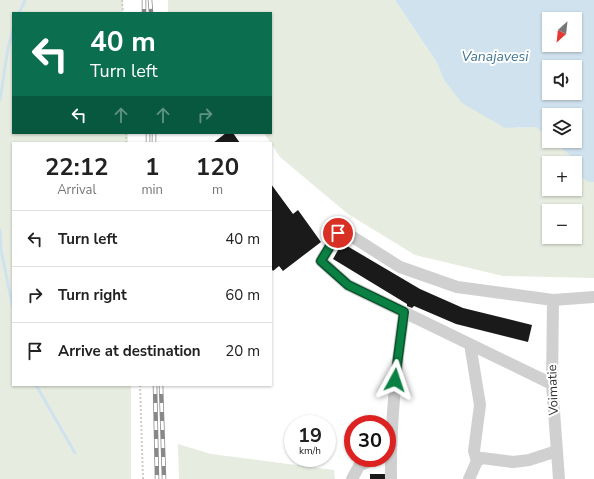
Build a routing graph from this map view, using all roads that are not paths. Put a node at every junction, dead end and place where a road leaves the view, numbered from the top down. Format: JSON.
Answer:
{"nodes":[{"id":1,"x":594,"y":297,"type":"edge"},
{"id":2,"x":553,"y":300,"type":"junction"},
{"id":3,"x":404,"y":312,"type":"junction"},
{"id":4,"x":470,"y":344,"type":"junction"},
{"id":5,"x":552,"y":384,"type":"junction"},
{"id":6,"x":386,"y":415,"type":"edge"},
{"id":7,"x":557,"y":451,"type":"junction"},
{"id":8,"x":477,"y":461,"type":"junction"},
{"id":9,"x":358,"y":467,"type":"edge"},
{"id":10,"x":383,"y":467,"type":"edge"},
{"id":11,"x":352,"y":479,"type":"edge"},
{"id":12,"x":390,"y":479,"type":"edge"},
{"id":13,"x":468,"y":479,"type":"edge"},
{"id":14,"x":558,"y":479,"type":"edge"}],
"edges":[{"from":1,"to":2,"type":"street"},
{"from":2,"to":3,"type":"street"},
{"from":2,"to":5,"type":"street","name":"Voimatie"},
{"from":3,"to":4,"type":"street"},
{"from":3,"to":6,"type":"street"},
{"from":4,"to":5,"type":"street"},
{"from":4,"to":8,"type":"street"},
{"from":5,"to":7,"type":"street","name":"Voimatie"},
{"from":7,"to":8,"type":"street"},
{"from":7,"to":14,"type":"street","name":"Voimatie"},
{"from":8,"to":13,"type":"street"},
{"from":9,"to":11,"type":"street"},
{"from":10,"to":12,"type":"street"}]}
